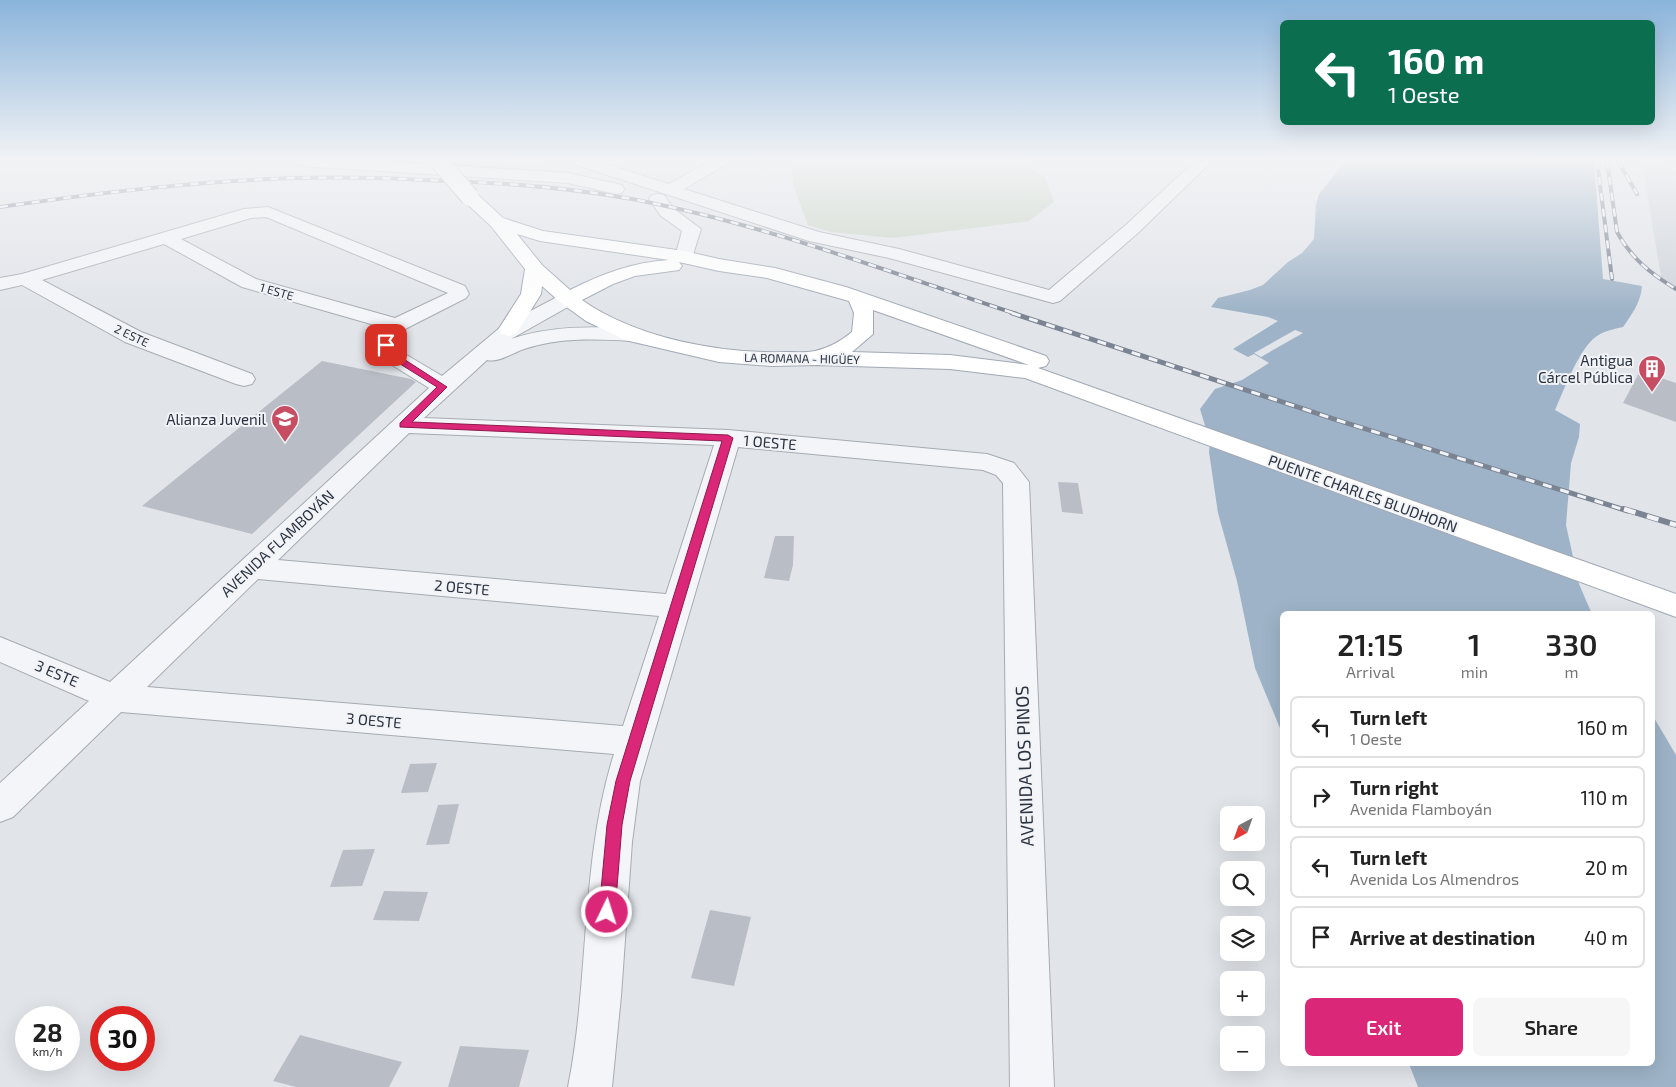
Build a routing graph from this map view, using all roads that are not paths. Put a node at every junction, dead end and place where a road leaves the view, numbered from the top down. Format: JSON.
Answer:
{"nodes":[{"id":1,"x":486,"y":212,"type":"edge"},
{"id":2,"x":667,"y":212,"type":"edge"},
{"id":3,"x":732,"y":212,"type":"edge"},
{"id":4,"x":1150,"y":212,"type":"edge"},
{"id":5,"x":497,"y":222,"type":"junction"},
{"id":6,"x":166,"y":238,"type":"junction"},
{"id":7,"x":684,"y":257,"type":"junction"},
{"id":8,"x":719,"y":265,"type":"junction"},
{"id":9,"x":535,"y":269,"type":"junction"},
{"id":10,"x":25,"y":279,"type":"junction"},
{"id":11,"x":0,"y":284,"type":"edge"},
{"id":12,"x":857,"y":297,"type":"junction"},
{"id":13,"x":568,"y":299,"type":"junction"},
{"id":14,"x":397,"y":325,"type":"junction"},
{"id":15,"x":509,"y":330,"type":"junction"},
{"id":16,"x":633,"y":335,"type":"junction"},
{"id":17,"x":817,"y":358,"type":"junction"},
{"id":18,"x":244,"y":379,"type":"dead end"},
{"id":19,"x":450,"y":380,"type":"junction"},
{"id":20,"x":1150,"y":409,"type":"junction"},
{"id":21,"x":403,"y":425,"type":"junction"},
{"id":22,"x":728,"y":438,"type":"junction"},
{"id":23,"x":987,"y":462,"type":"joint"},
{"id":24,"x":1580,"y":564,"type":"junction"},
{"id":25,"x":249,"y":568,"type":"junction"},
{"id":26,"x":1676,"y":593,"type":"edge"},
{"id":27,"x":676,"y":606,"type":"junction"},
{"id":28,"x":1676,"y":606,"type":"edge"},
{"id":29,"x":0,"y":648,"type":"edge"},
{"id":30,"x":115,"y":698,"type":"junction"},
{"id":31,"x":634,"y":741,"type":"junction"},
{"id":32,"x":0,"y":806,"type":"edge"},
{"id":33,"x":590,"y":1087,"type":"edge"},
{"id":34,"x":1032,"y":1087,"type":"edge"}],
"edges":[{"from":1,"to":5,"type":"main road","name":"LA ROMANA - HIGÜEY","bridge":true},
{"from":2,"to":7,"type":"street"},
{"from":3,"to":4,"type":"street"},
{"from":5,"to":7,"type":"main road","name":"LA ROMANA - HIGÜEY"},
{"from":5,"to":9,"type":"main road","name":"LA ROMANA - HIGÜEY"},
{"from":6,"to":10,"type":"street"},
{"from":6,"to":14,"type":"street","name":"1 ESTE"},
{"from":6,"to":14,"type":"street"},
{"from":7,"to":8,"type":"main road","name":"LA ROMANA - HIGÜEY"},
{"from":8,"to":12,"type":"main road","name":"LA ROMANA - HIGÜEY"},
{"from":8,"to":13,"type":"main road"},
{"from":9,"to":13,"type":"main road","name":"LA ROMANA - HIGÜEY"},
{"from":9,"to":15,"type":"main road"},
{"from":10,"to":11,"type":"street"},
{"from":10,"to":18,"type":"street","name":"2 ESTE"},
{"from":12,"to":17,"type":"main road"},
{"from":12,"to":20,"type":"main road","name":"LA ROMANA - HIGÜEY"},
{"from":13,"to":15,"type":"street","name":"AVENIDA FLAMBOYÁN"},
{"from":13,"to":16,"type":"main road","name":"LA ROMANA - HIGÜEY"},
{"from":14,"to":19,"type":"street"},
{"from":15,"to":19,"type":"street","name":"AVENIDA FLAMBOYÁN"},
{"from":16,"to":17,"type":"main road","name":"LA ROMANA - HIGÜEY"},
{"from":16,"to":19,"type":"street"},
{"from":17,"to":20,"type":"main road","name":"LA ROMANA - HIGÜEY"},
{"from":19,"to":21,"type":"street","name":"AVENIDA FLAMBOYÁN"},
{"from":20,"to":24,"type":"main road","name":"PUENTE CHARLES BLUDHORN"},
{"from":21,"to":22,"type":"street","name":"1 OESTE"},
{"from":21,"to":25,"type":"street","name":"AVENIDA FLAMBOYÁN"},
{"from":22,"to":23,"type":"street","name":"1 OESTE"},
{"from":22,"to":27,"type":"street"},
{"from":23,"to":34,"type":"street","name":"AVENIDA LOS PINOS"},
{"from":24,"to":26,"type":"main road"},
{"from":24,"to":28,"type":"main road"},
{"from":25,"to":27,"type":"street","name":"2 OESTE"},
{"from":25,"to":30,"type":"street","name":"AVENIDA FLAMBOYÁN"},
{"from":27,"to":31,"type":"street"},
{"from":29,"to":30,"type":"street","name":"3 ESTE"},
{"from":30,"to":31,"type":"street","name":"3 OESTE"},
{"from":30,"to":32,"type":"street","name":"AVENIDA FLAMBOYÁN"},
{"from":31,"to":33,"type":"street"}]}
